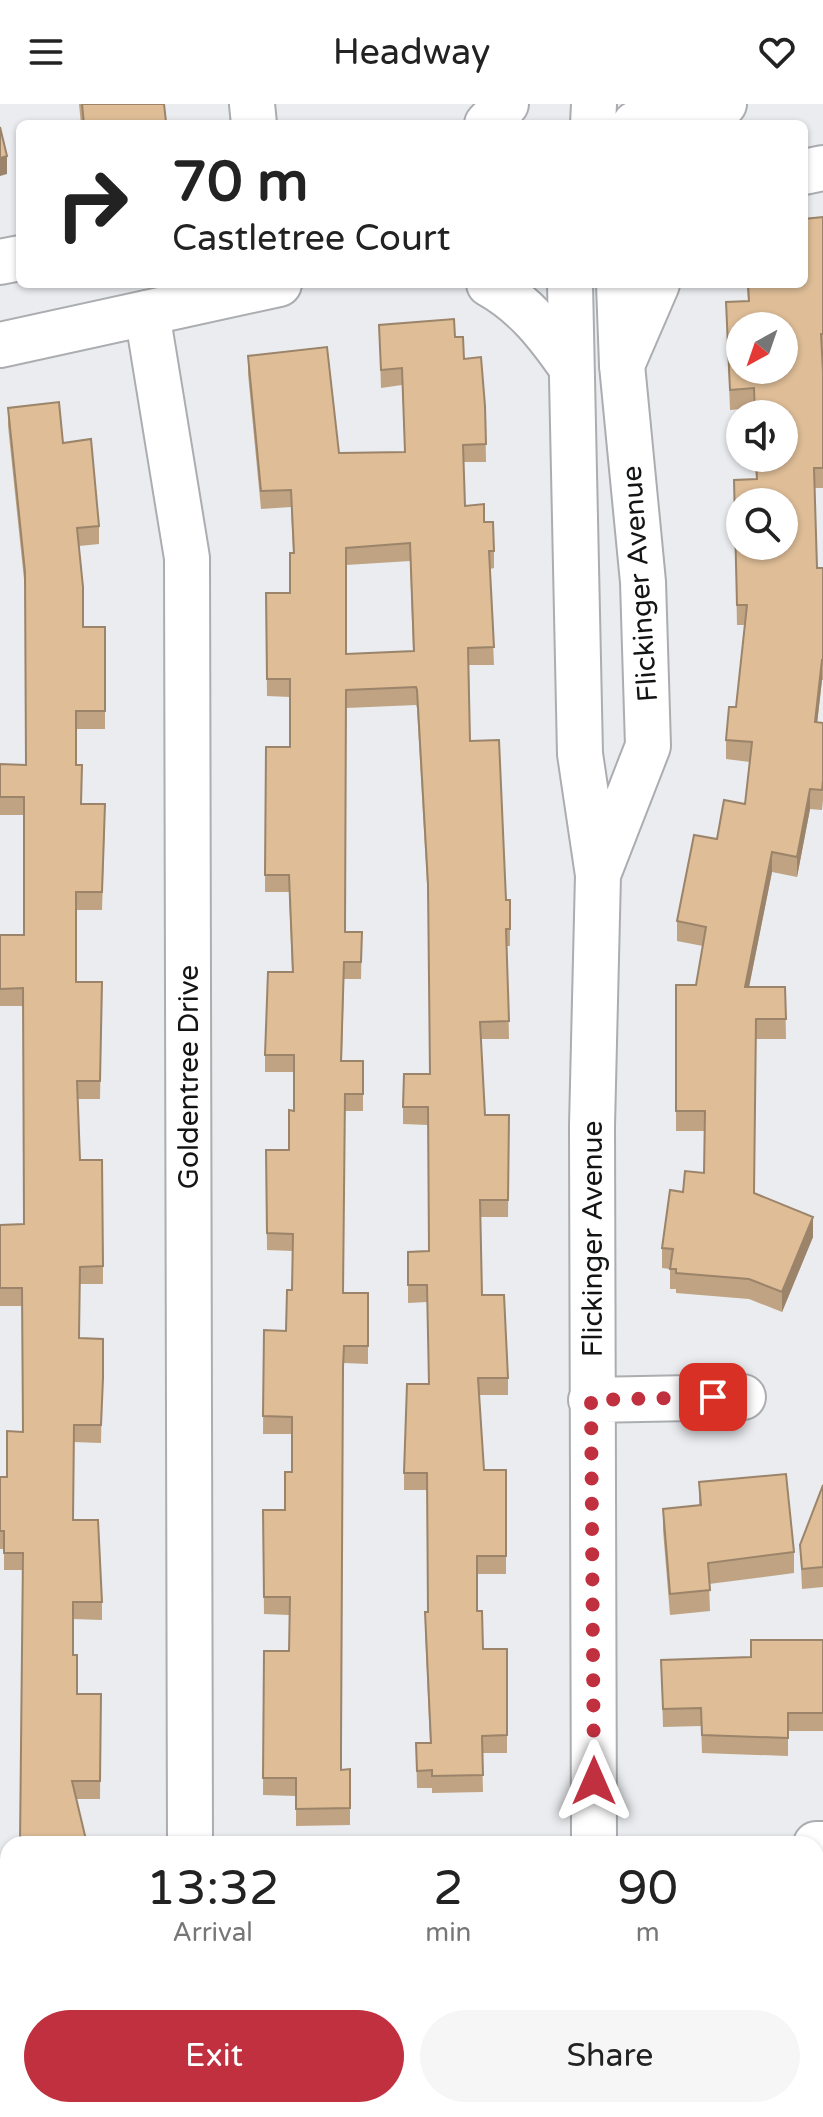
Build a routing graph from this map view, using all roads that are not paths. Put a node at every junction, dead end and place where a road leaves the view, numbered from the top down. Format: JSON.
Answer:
{"nodes":[{"id":1,"x":506,"y":104,"type":"edge"},
{"id":2,"x":724,"y":104,"type":"edge"},
{"id":3,"x":491,"y":120,"type":"edge"},
{"id":4,"x":653,"y":120,"type":"edge"},
{"id":5,"x":261,"y":288,"type":"edge"},
{"id":6,"x":496,"y":288,"type":"edge"},
{"id":7,"x":570,"y":288,"type":"edge"},
{"id":8,"x":619,"y":288,"type":"edge"},
{"id":9,"x":655,"y":288,"type":"edge"},
{"id":10,"x":147,"y":313,"type":"junction"},
{"id":11,"x":0,"y":345,"type":"edge"},
{"id":12,"x":622,"y":365,"type":"junction"},
{"id":13,"x":571,"y":367,"type":"junction"},
{"id":14,"x":598,"y":875,"type":"junction"},
{"id":15,"x":743,"y":1397,"type":"dead end"},
{"id":16,"x":591,"y":1400,"type":"junction"},
{"id":17,"x":190,"y":1836,"type":"edge"},
{"id":18,"x":594,"y":1836,"type":"edge"}],
"edges":[{"from":1,"to":3,"type":"street"},
{"from":2,"to":4,"type":"street"},
{"from":5,"to":10,"type":"street"},
{"from":6,"to":13,"type":"street"},
{"from":7,"to":13,"type":"street","name":"Flickinger Avenue"},
{"from":8,"to":12,"type":"street","name":"Flickinger Avenue"},
{"from":9,"to":12,"type":"street"},
{"from":10,"to":11,"type":"street"},
{"from":10,"to":17,"type":"street","name":"Goldentree Drive"},
{"from":12,"to":14,"type":"street","name":"Flickinger Avenue"},
{"from":13,"to":14,"type":"street","name":"Flickinger Avenue"},
{"from":14,"to":16,"type":"street","name":"Flickinger Avenue"},
{"from":15,"to":16,"type":"street"},
{"from":16,"to":18,"type":"street","name":"Flickinger Avenue"}]}
